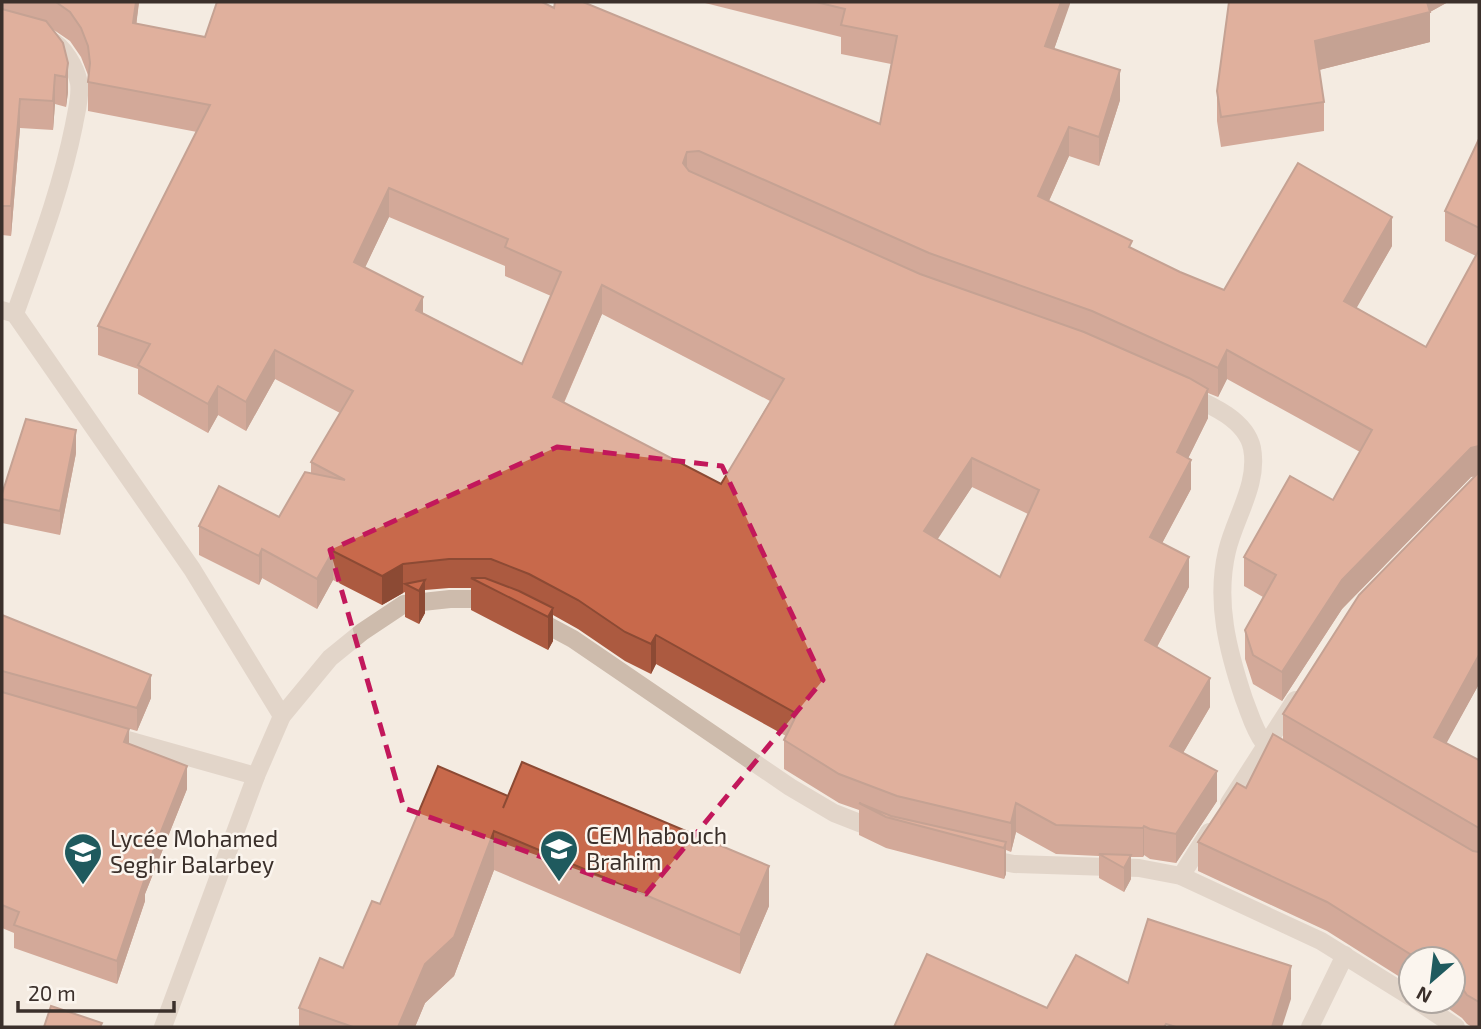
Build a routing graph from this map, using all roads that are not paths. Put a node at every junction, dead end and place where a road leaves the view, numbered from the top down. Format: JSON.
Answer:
{"nodes":[{"id":1,"x":33,"y":34,"type":"edge"},
{"id":2,"x":9,"y":312,"type":"edge"},
{"id":3,"x":1171,"y":387,"type":"edge"},
{"id":4,"x":1306,"y":682,"type":"edge"},
{"id":5,"x":282,"y":716,"type":"junction"},
{"id":6,"x":95,"y":731,"type":"edge"},
{"id":7,"x":1266,"y":746,"type":"junction"},
{"id":8,"x":1301,"y":766,"type":"edge"},
{"id":9,"x":256,"y":776,"type":"junction"},
{"id":10,"x":894,"y":836,"type":"edge"},
{"id":11,"x":964,"y":853,"type":"edge"},
{"id":12,"x":1181,"y":876,"type":"junction"},
{"id":13,"x":1345,"y":955,"type":"junction"},
{"id":14,"x":1397,"y":988,"type":"edge"},
{"id":15,"x":1438,"y":1015,"type":"edge"},
{"id":16,"x":163,"y":1027,"type":"edge"},
{"id":17,"x":1310,"y":1027,"type":"edge"},
{"id":18,"x":1456,"y":1027,"type":"edge"}],
"edges":[{"from":1,"to":2,"type":"street"},
{"from":2,"to":5,"type":"street"},
{"from":3,"to":7,"type":"street"},
{"from":4,"to":7,"type":"street"},
{"from":5,"to":9,"type":"street"},
{"from":5,"to":10,"type":"street"},
{"from":6,"to":9,"type":"street"},
{"from":7,"to":8,"type":"street"},
{"from":7,"to":12,"type":"street"},
{"from":9,"to":16,"type":"street"},
{"from":11,"to":12,"type":"street"},
{"from":12,"to":13,"type":"street"},
{"from":13,"to":14,"type":"street"},
{"from":13,"to":17,"type":"street"},
{"from":15,"to":18,"type":"street"}]}
